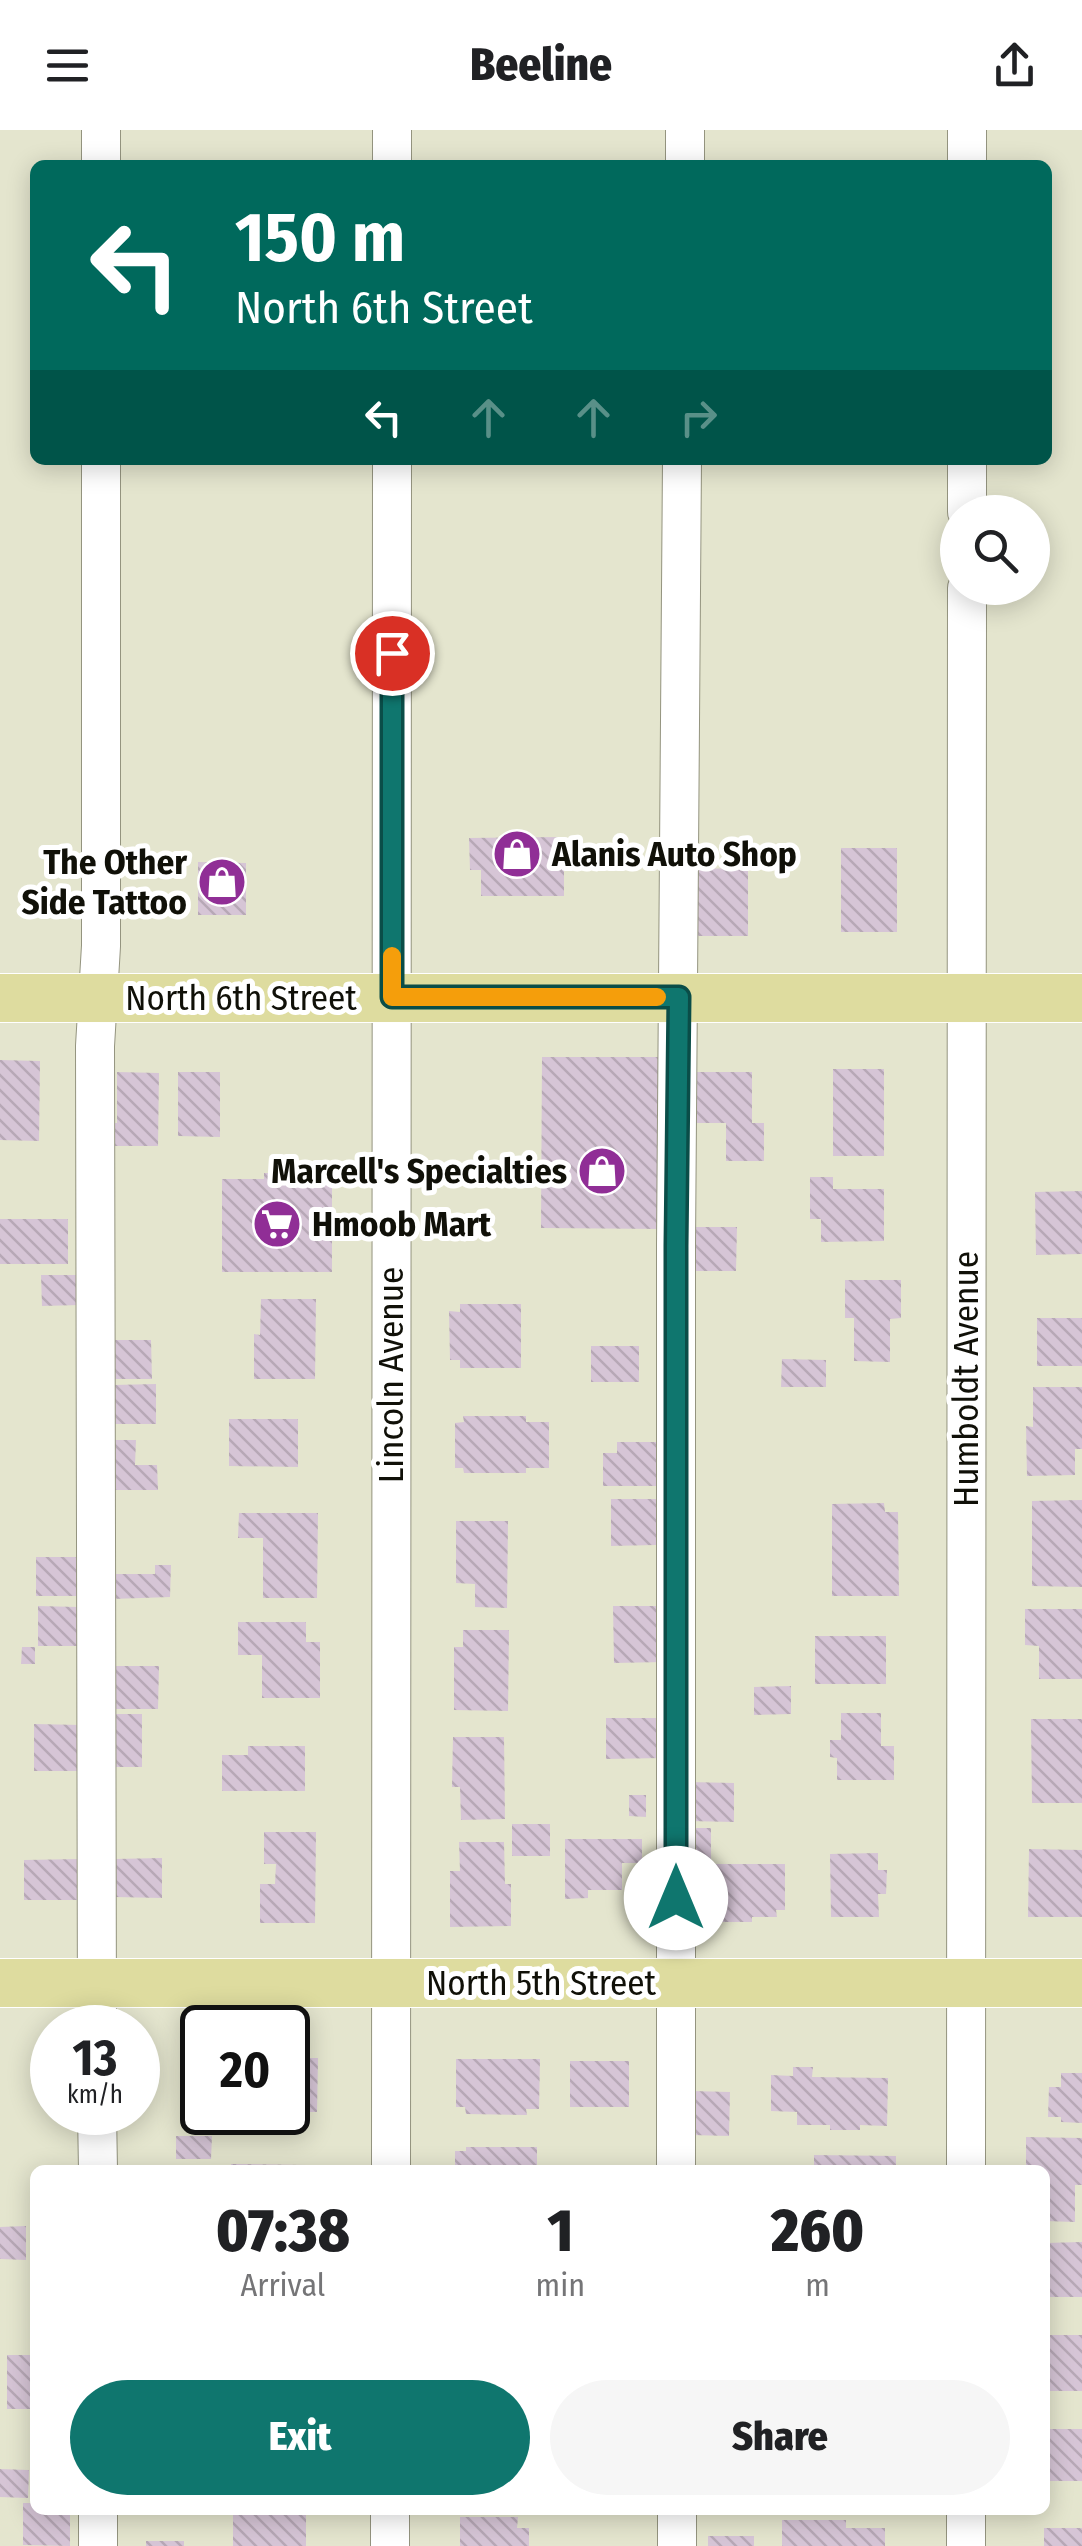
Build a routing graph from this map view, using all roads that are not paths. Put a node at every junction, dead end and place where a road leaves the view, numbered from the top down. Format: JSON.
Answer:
{"nodes":[{"id":1,"x":101,"y":130,"type":"edge"},
{"id":2,"x":392,"y":130,"type":"edge"},
{"id":3,"x":685,"y":130,"type":"edge"},
{"id":4,"x":967,"y":130,"type":"edge"},
{"id":5,"x":101,"y":160,"type":"edge"},
{"id":6,"x":392,"y":160,"type":"edge"},
{"id":7,"x":685,"y":160,"type":"edge"},
{"id":8,"x":967,"y":160,"type":"edge"},
{"id":9,"x":101,"y":465,"type":"edge"},
{"id":10,"x":392,"y":465,"type":"edge"},
{"id":11,"x":682,"y":465,"type":"edge"},
{"id":12,"x":967,"y":465,"type":"edge"},
{"id":13,"x":967,"y":495,"type":"edge"},
{"id":14,"x":967,"y":605,"type":"edge"},
{"id":15,"x":392,"y":997,"type":"junction"},
{"id":16,"x":679,"y":997,"type":"junction"},
{"id":17,"x":966,"y":997,"type":"junction"},
{"id":18,"x":0,"y":998,"type":"edge"},
{"id":19,"x":98,"y":998,"type":"junction"},
{"id":20,"x":1082,"y":998,"type":"edge"},
{"id":21,"x":0,"y":1983,"type":"edge"},
{"id":22,"x":392,"y":1983,"type":"junction"},
{"id":23,"x":1082,"y":1983,"type":"edge"},
{"id":24,"x":676,"y":1984,"type":"junction"},
{"id":25,"x":967,"y":1984,"type":"junction"},
{"id":26,"x":93,"y":2005,"type":"edge"},
{"id":27,"x":97,"y":2005,"type":"edge"},
{"id":28,"x":110,"y":2005,"type":"edge"},
{"id":29,"x":98,"y":2135,"type":"edge"},
{"id":30,"x":98,"y":2165,"type":"edge"},
{"id":31,"x":391,"y":2165,"type":"edge"},
{"id":32,"x":676,"y":2165,"type":"edge"},
{"id":33,"x":966,"y":2165,"type":"edge"},
{"id":34,"x":98,"y":2515,"type":"edge"},
{"id":35,"x":390,"y":2515,"type":"edge"},
{"id":36,"x":677,"y":2515,"type":"edge"},
{"id":37,"x":966,"y":2515,"type":"edge"},
{"id":38,"x":98,"y":2546,"type":"edge"},
{"id":39,"x":390,"y":2546,"type":"edge"},
{"id":40,"x":677,"y":2546,"type":"edge"},
{"id":41,"x":966,"y":2546,"type":"edge"}],
"edges":[{"from":1,"to":5,"type":"street"},
{"from":2,"to":6,"type":"street"},
{"from":3,"to":7,"type":"street"},
{"from":4,"to":8,"type":"street"},
{"from":9,"to":19,"type":"street"},
{"from":10,"to":15,"type":"street","name":"Lincoln Avenue"},
{"from":11,"to":16,"type":"street"},
{"from":12,"to":13,"type":"street"},
{"from":14,"to":17,"type":"street","name":"Humboldt Avenue"},
{"from":15,"to":16,"type":"main road","name":"North 6th Street"},
{"from":15,"to":19,"type":"main road","name":"North 6th Street"},
{"from":15,"to":22,"type":"street","name":"Lincoln Avenue"},
{"from":16,"to":17,"type":"main road","name":"North 6th Street"},
{"from":16,"to":24,"type":"street"},
{"from":17,"to":20,"type":"main road","name":"North 6th Street"},
{"from":17,"to":25,"type":"street","name":"Humboldt Avenue"},
{"from":18,"to":19,"type":"main road","name":"North 6th Street"},
{"from":19,"to":27,"type":"street"},
{"from":21,"to":26,"type":"main road","name":"North 5th Street"},
{"from":22,"to":24,"type":"main road","name":"North 5th Street"},
{"from":22,"to":28,"type":"main road","name":"North 5th Street"},
{"from":22,"to":31,"type":"street","name":"Lincoln Avenue"},
{"from":23,"to":25,"type":"main road","name":"North 5th Street"},
{"from":24,"to":25,"type":"main road","name":"North 5th Street"},
{"from":24,"to":32,"type":"street"},
{"from":25,"to":33,"type":"street","name":"Humboldt Avenue"},
{"from":29,"to":30,"type":"street"},
{"from":34,"to":38,"type":"street"},
{"from":35,"to":39,"type":"street"},
{"from":36,"to":40,"type":"street"},
{"from":37,"to":41,"type":"street"}]}
